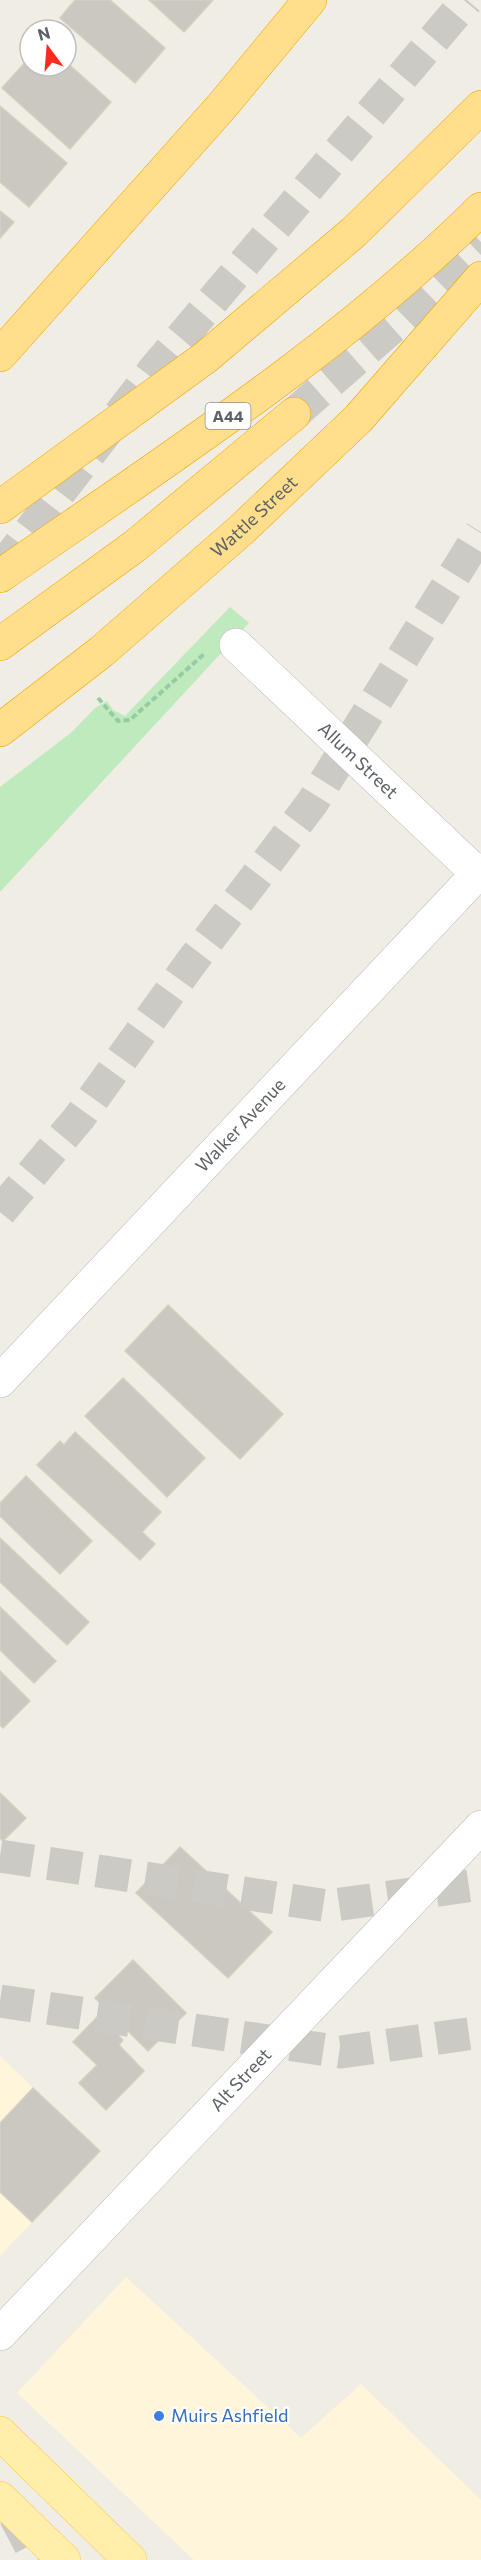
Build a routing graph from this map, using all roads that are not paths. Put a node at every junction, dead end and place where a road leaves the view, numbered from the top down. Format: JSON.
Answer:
{"nodes":[{"id":1,"x":310,"y":0,"type":"edge"},
{"id":2,"x":481,"y":107,"type":"edge"},
{"id":3,"x":481,"y":210,"type":"edge"},
{"id":4,"x":481,"y":278,"type":"edge"},
{"id":5,"x":0,"y":355,"type":"edge"},
{"id":6,"x":294,"y":414,"type":"tunnel mouth"},
{"id":7,"x":0,"y":507,"type":"edge"},
{"id":8,"x":0,"y":576,"type":"edge"},
{"id":9,"x":0,"y":644,"type":"edge"},
{"id":10,"x":236,"y":645,"type":"road end"},
{"id":11,"x":0,"y":730,"type":"edge"},
{"id":12,"x":480,"y":873,"type":"edge"},
{"id":13,"x":0,"y":1381,"type":"edge"},
{"id":14,"x":481,"y":1827,"type":"edge"},
{"id":15,"x":0,"y":2334,"type":"edge"},
{"id":16,"x":0,"y":2433,"type":"edge"},
{"id":17,"x":0,"y":2498,"type":"edge"},
{"id":18,"x":64,"y":2560,"type":"edge"},
{"id":19,"x":130,"y":2560,"type":"edge"}],
"edges":[{"from":1,"to":5,"type":"highway"},
{"from":2,"to":7,"type":"highway"},
{"from":3,"to":8,"type":"highway","number":"A44"},
{"from":4,"to":11,"type":"highway","name":"Wattle Street"},
{"from":6,"to":9,"type":"highway"},
{"from":10,"to":12,"type":"street","name":"Allum Street"},
{"from":12,"to":13,"type":"street","name":"Walker Avenue"},
{"from":14,"to":15,"type":"street","name":"Alt Street"},
{"from":16,"to":19,"type":"main road"},
{"from":17,"to":18,"type":"main road"}]}
